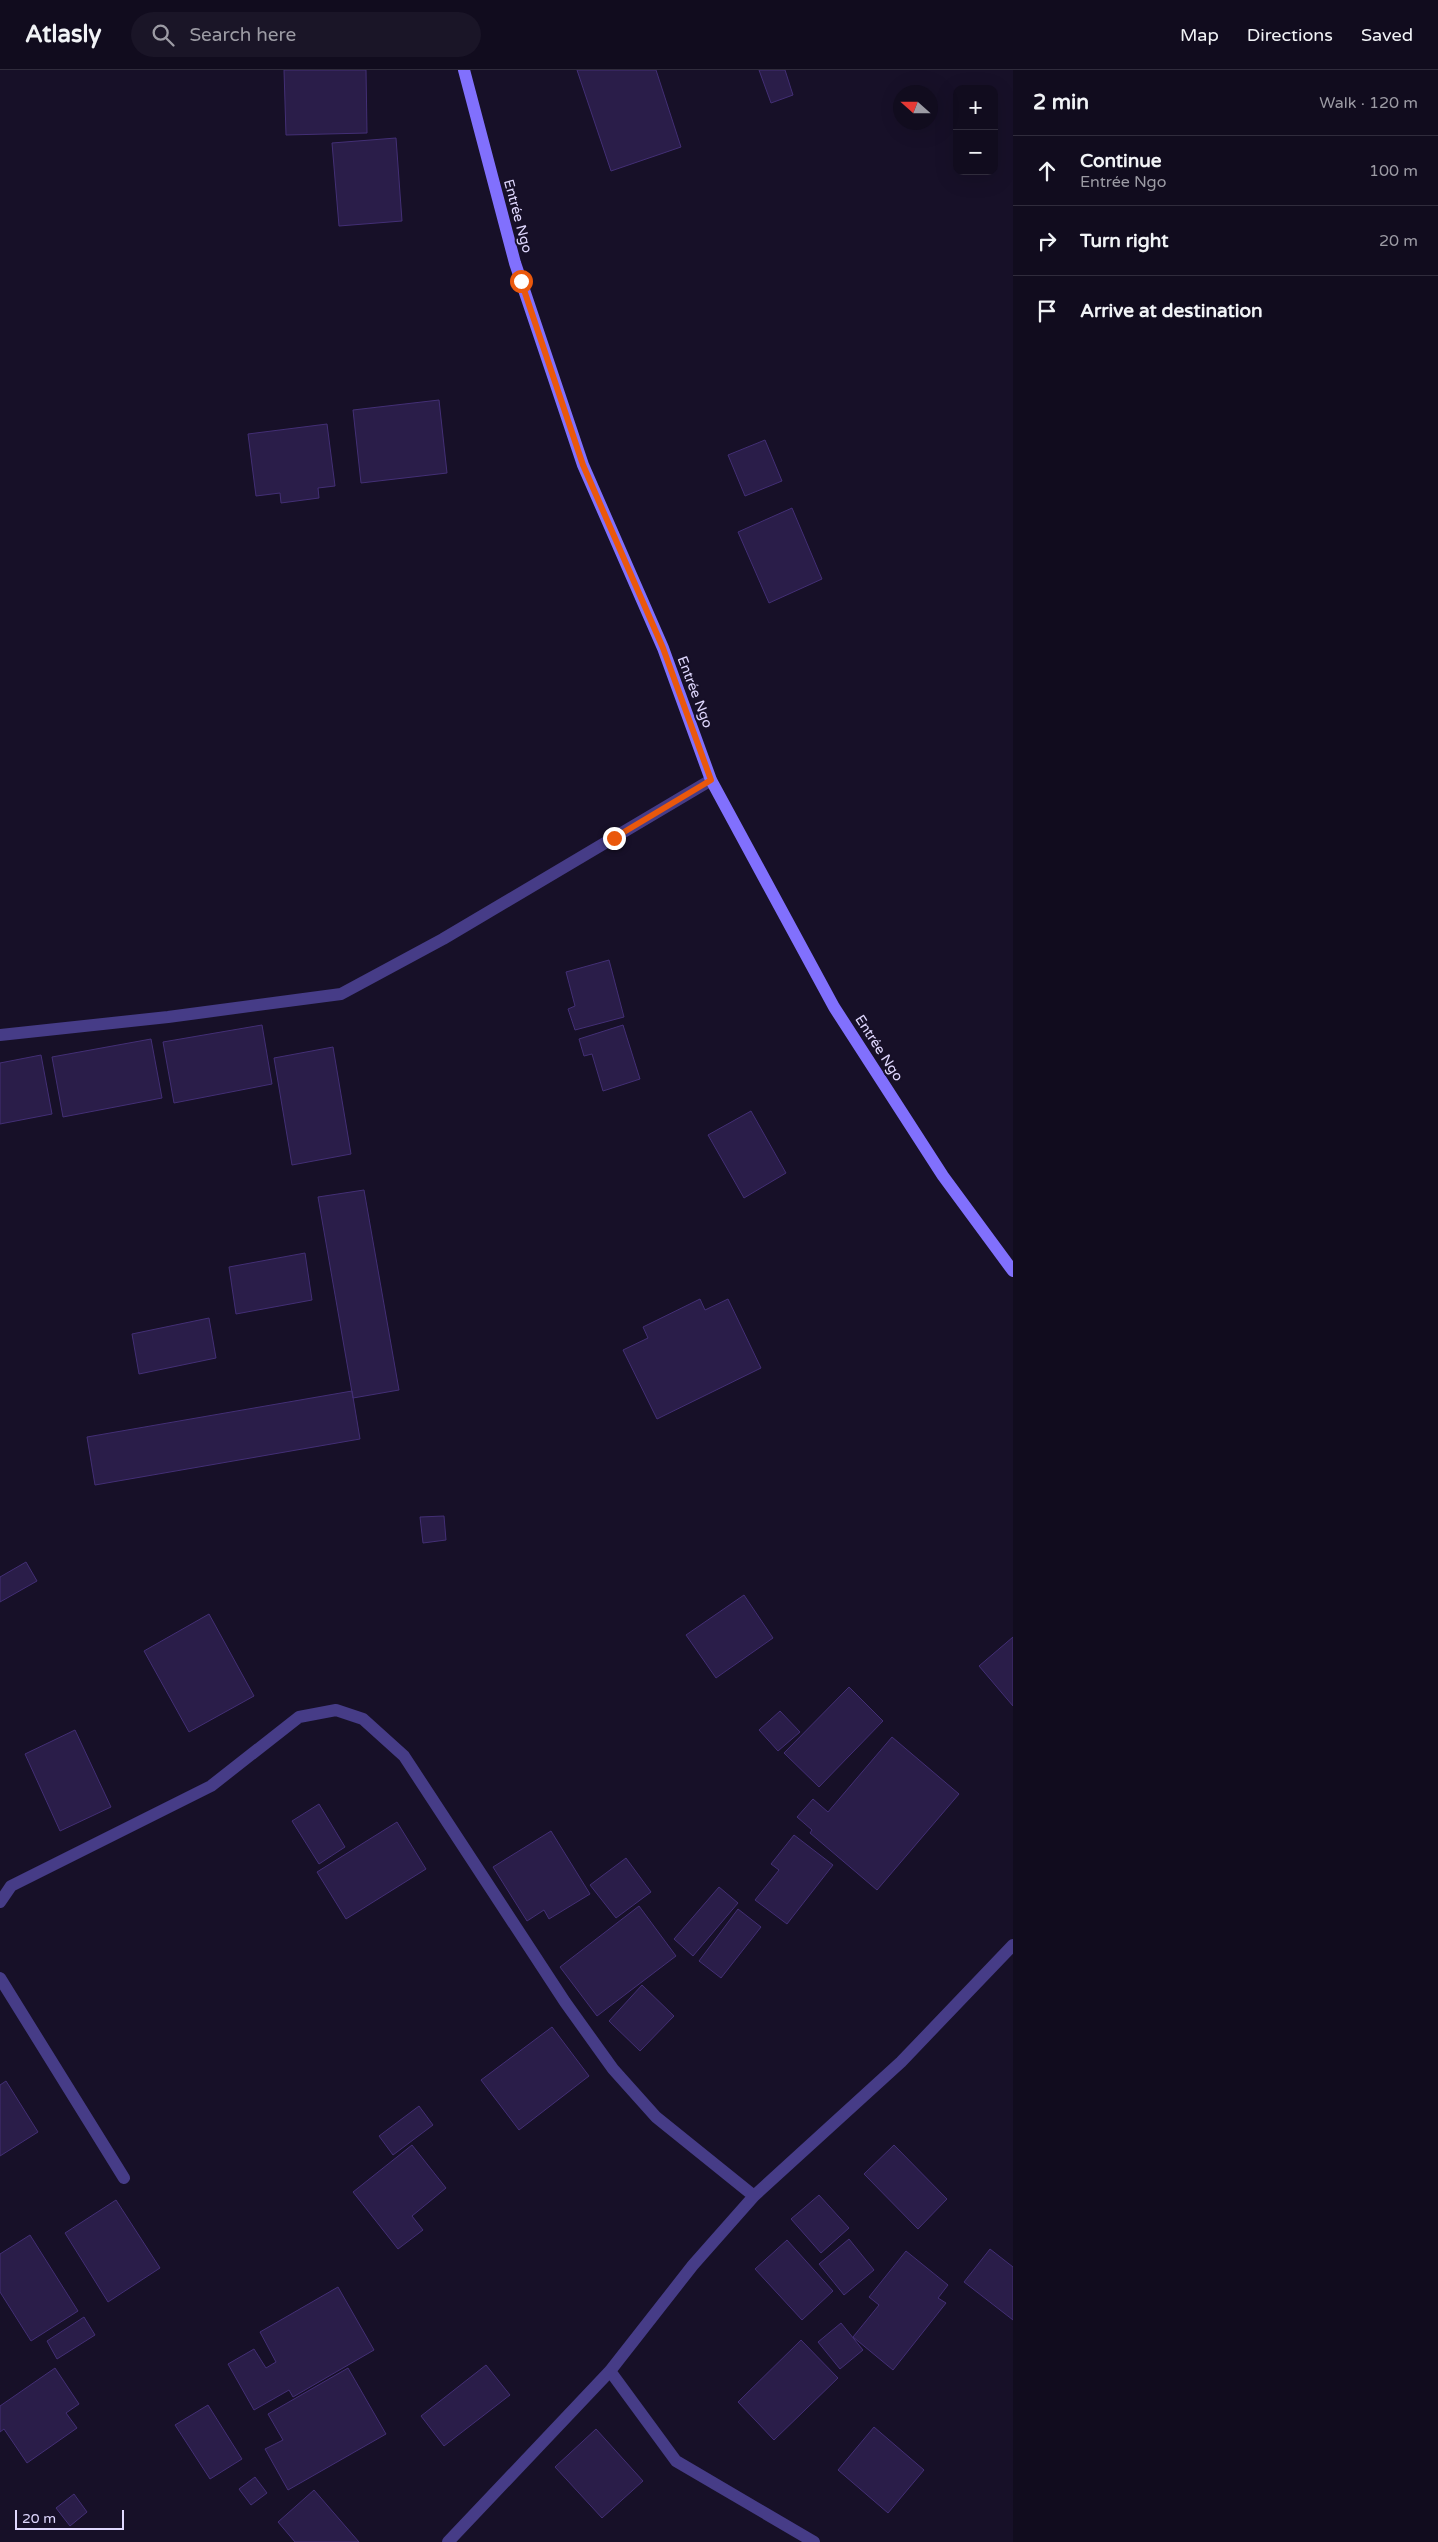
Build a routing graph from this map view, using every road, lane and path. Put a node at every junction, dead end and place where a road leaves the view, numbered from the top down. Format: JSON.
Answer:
{"nodes":[{"id":1,"x":464,"y":70,"type":"edge"},
{"id":2,"x":711,"y":780,"type":"junction"},
{"id":3,"x":0,"y":1035,"type":"edge"},
{"id":4,"x":1013,"y":1271,"type":"edge"},
{"id":5,"x":0,"y":1902,"type":"edge"},
{"id":6,"x":1013,"y":1945,"type":"edge"},
{"id":7,"x":0,"y":1978,"type":"edge"},
{"id":8,"x":124,"y":2178,"type":"dead end"},
{"id":9,"x":754,"y":2196,"type":"junction"},
{"id":10,"x":610,"y":2371,"type":"junction"},
{"id":11,"x":448,"y":2542,"type":"edge"},
{"id":12,"x":814,"y":2542,"type":"edge"}],
"edges":[{"from":1,"to":2,"type":"street","name":"Entrée Ngo"},
{"from":2,"to":3,"type":"street"},
{"from":2,"to":4,"type":"street","name":"Entrée Ngo"},
{"from":5,"to":9,"type":"street"},
{"from":6,"to":9,"type":"street"},
{"from":7,"to":8,"type":"street"},
{"from":9,"to":10,"type":"street"},
{"from":10,"to":11,"type":"street"},
{"from":10,"to":12,"type":"street"}]}
